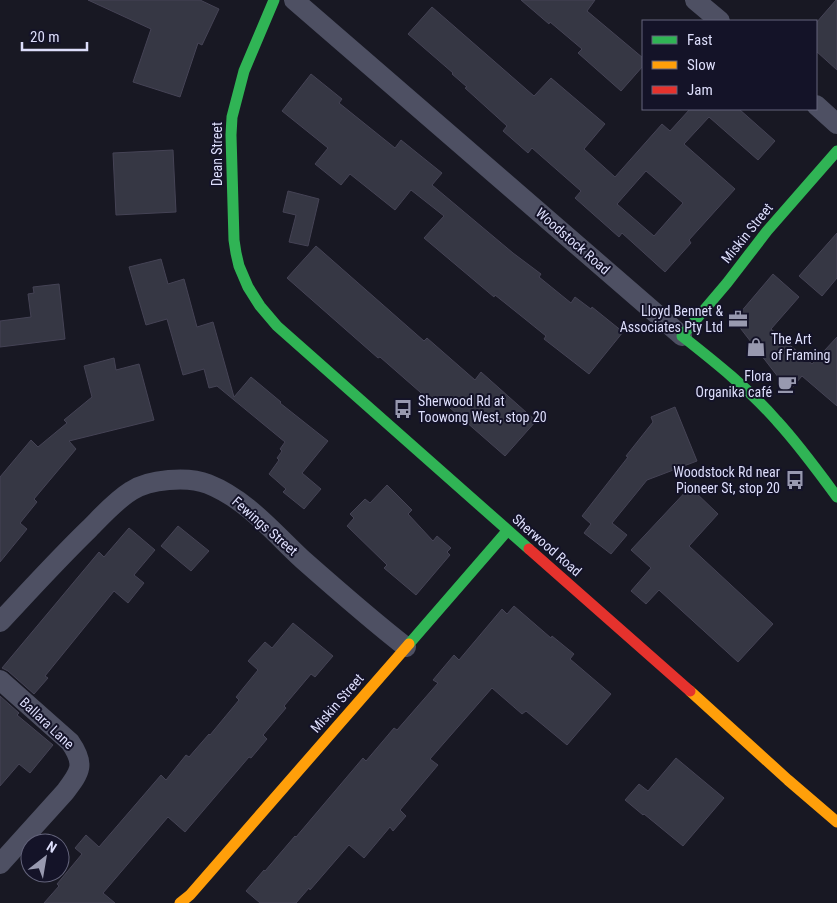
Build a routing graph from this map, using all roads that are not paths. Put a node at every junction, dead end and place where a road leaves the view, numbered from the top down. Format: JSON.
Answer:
{"nodes":[{"id":1,"x":274,"y":0,"type":"edge"},
{"id":2,"x":294,"y":0,"type":"edge"},
{"id":3,"x":695,"y":0,"type":"edge"},
{"id":4,"x":719,"y":20,"type":"edge"},
{"id":5,"x":817,"y":106,"type":"edge"},
{"id":6,"x":837,"y":124,"type":"edge"},
{"id":7,"x":837,"y":150,"type":"edge"},
{"id":8,"x":245,"y":283,"type":"joint"},
{"id":9,"x":682,"y":336,"type":"junction"},
{"id":10,"x":837,"y":497,"type":"edge"},
{"id":11,"x":507,"y":530,"type":"junction"},
{"id":12,"x":0,"y":622,"type":"edge"},
{"id":13,"x":406,"y":647,"type":"junction"},
{"id":14,"x":0,"y":680,"type":"edge"},
{"id":15,"x":837,"y":822,"type":"edge"},
{"id":16,"x":0,"y":864,"type":"edge"},
{"id":17,"x":188,"y":899,"type":"edge"},
{"id":18,"x":180,"y":903,"type":"edge"}],
"edges":[{"from":1,"to":8,"type":"street","name":"Dean Street"},
{"from":2,"to":9,"type":"street","name":"Woodstock Road"},
{"from":3,"to":4,"type":"street"},
{"from":5,"to":6,"type":"street"},
{"from":7,"to":9,"type":"street","name":"Miskin Street"},
{"from":8,"to":11,"type":"street","name":"Sherwood Road"},
{"from":9,"to":10,"type":"street","name":"Woodstock Road"},
{"from":11,"to":13,"type":"street","name":"Miskin Street"},
{"from":11,"to":15,"type":"street","name":"Sherwood Road"},
{"from":12,"to":13,"type":"street","name":"Fewings Street"},
{"from":13,"to":17,"type":"street","name":"Miskin Street"},
{"from":14,"to":16,"type":"street","name":"Ballara Lane"},
{"from":17,"to":18,"type":"street","name":"Miskin Street"}]}
